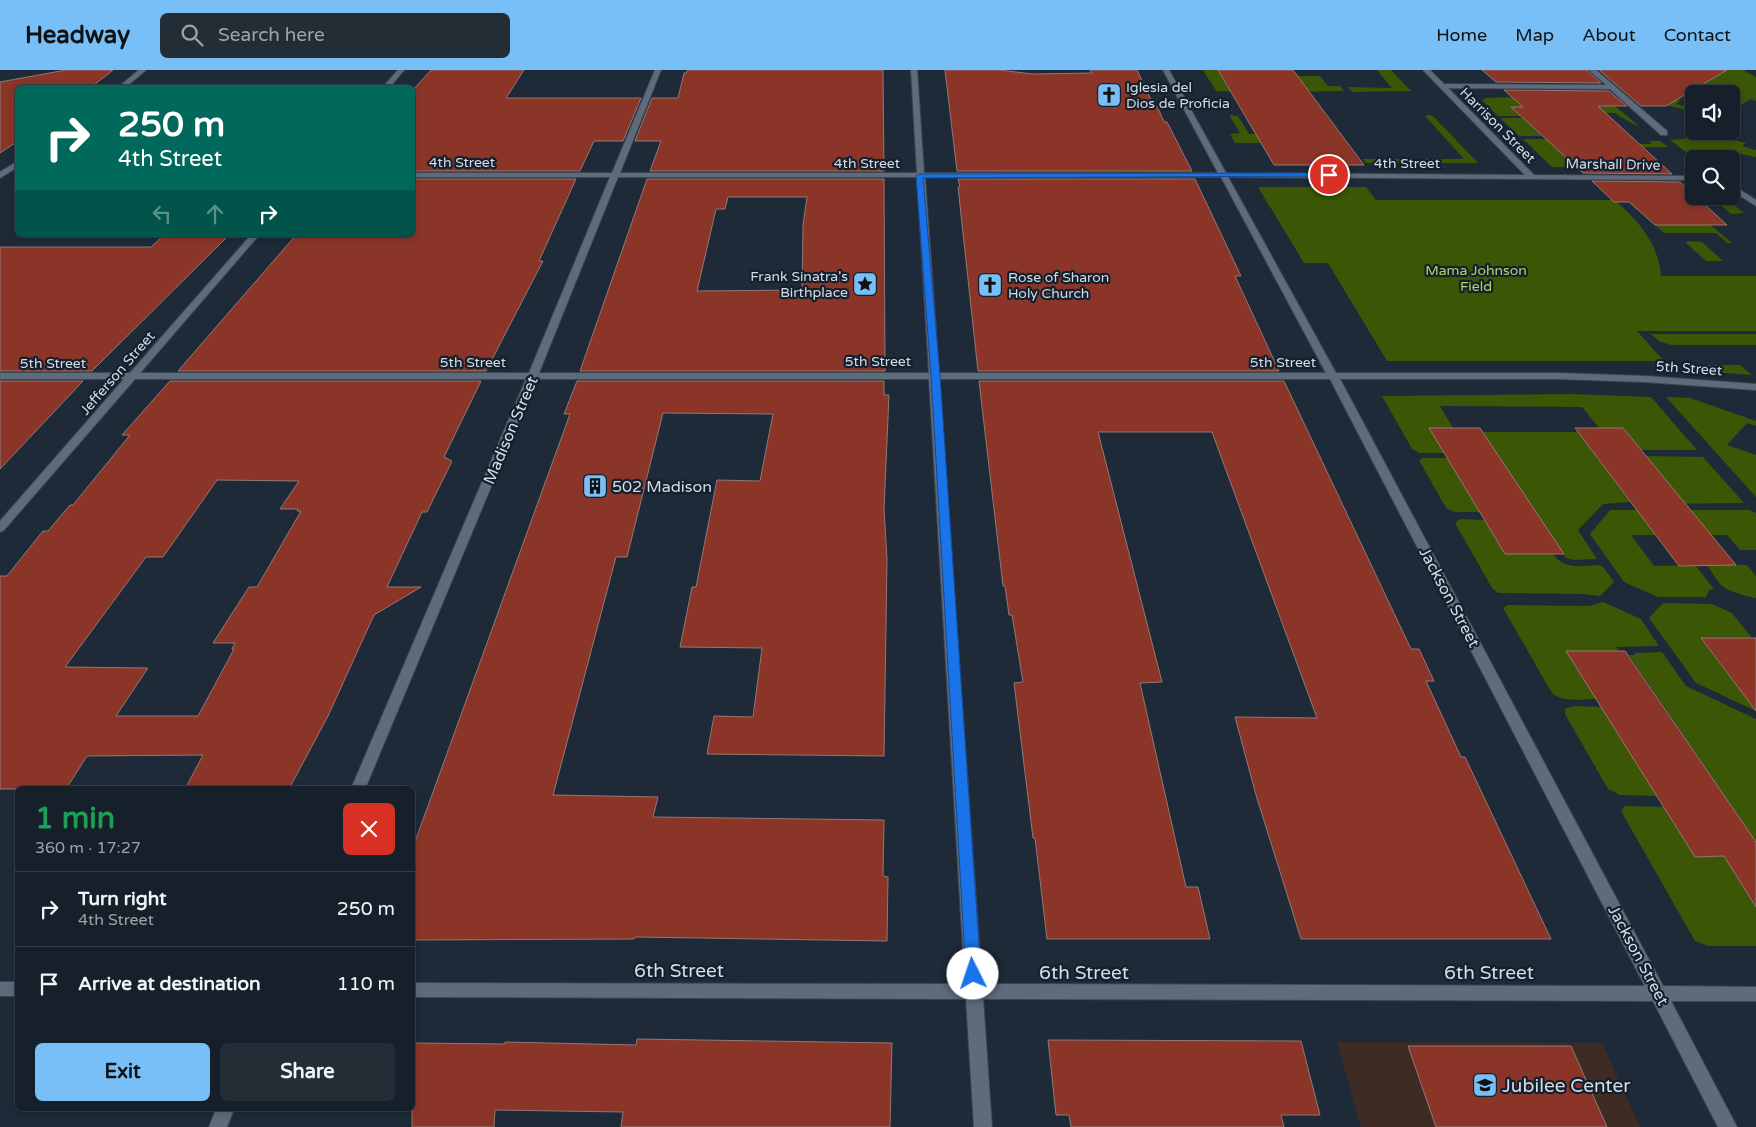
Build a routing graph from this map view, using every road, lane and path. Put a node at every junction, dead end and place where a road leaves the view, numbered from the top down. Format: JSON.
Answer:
{"nodes":[{"id":1,"x":144,"y":70,"type":"edge"},
{"id":2,"x":401,"y":70,"type":"edge"},
{"id":3,"x":658,"y":70,"type":"edge"},
{"id":4,"x":914,"y":70,"type":"edge"},
{"id":5,"x":1166,"y":70,"type":"edge"},
{"id":6,"x":1426,"y":70,"type":"edge"},
{"id":7,"x":1592,"y":70,"type":"edge"},
{"id":8,"x":124,"y":85,"type":"edge"},
{"id":9,"x":388,"y":85,"type":"edge"},
{"id":10,"x":1442,"y":86,"type":"junction"},
{"id":11,"x":1612,"y":86,"type":"junction"},
{"id":12,"x":1664,"y":133,"type":"dead end"},
{"id":13,"x":15,"y":164,"type":"edge"},
{"id":14,"x":1,"y":174,"type":"edge"},
{"id":15,"x":15,"y":174,"type":"edge"},
{"id":16,"x":415,"y":175,"type":"edge"},
{"id":17,"x":1223,"y":175,"type":"junction"},
{"id":18,"x":615,"y":176,"type":"junction"},
{"id":19,"x":920,"y":176,"type":"junction"},
{"id":20,"x":1531,"y":176,"type":"junction"},
{"id":21,"x":1685,"y":178,"type":"edge"},
{"id":22,"x":1740,"y":192,"type":"edge"},
{"id":23,"x":1756,"y":204,"type":"edge"},
{"id":24,"x":252,"y":237,"type":"edge"},
{"id":25,"x":533,"y":375,"type":"junction"},
{"id":26,"x":935,"y":375,"type":"junction"},
{"id":27,"x":0,"y":376,"type":"edge"},
{"id":28,"x":132,"y":376,"type":"junction"},
{"id":29,"x":1333,"y":376,"type":"junction"},
{"id":30,"x":1756,"y":387,"type":"edge"},
{"id":31,"x":0,"y":528,"type":"edge"},
{"id":32,"x":359,"y":786,"type":"edge"},
{"id":33,"x":0,"y":989,"type":"edge"},
{"id":34,"x":15,"y":989,"type":"edge"},
{"id":35,"x":415,"y":990,"type":"edge"},
{"id":36,"x":975,"y":992,"type":"junction"},
{"id":37,"x":1659,"y":994,"type":"junction"},
{"id":38,"x":1756,"y":994,"type":"edge"},
{"id":39,"x":224,"y":1111,"type":"edge"},
{"id":40,"x":218,"y":1127,"type":"edge"},
{"id":41,"x":983,"y":1127,"type":"edge"},
{"id":42,"x":1728,"y":1127,"type":"edge"}],
"edges":[{"from":1,"to":8,"type":"street"},
{"from":2,"to":9,"type":"street"},
{"from":3,"to":18,"type":"street","name":"Madison Street"},
{"from":4,"to":19,"type":"street"},
{"from":5,"to":17,"type":"street","name":"Jackson Street"},
{"from":6,"to":10,"type":"street","name":"Harrison Street"},
{"from":7,"to":11,"type":"street","name":"Marshall Drive"},
{"from":10,"to":11,"type":"street"},
{"from":10,"to":20,"type":"street","name":"Harrison Street"},
{"from":11,"to":12,"type":"street","name":"Marshall Drive"},
{"from":13,"to":14,"type":"street"},
{"from":14,"to":15,"type":"street"},
{"from":16,"to":18,"type":"street","name":"4th Street"},
{"from":17,"to":19,"type":"street","name":"4th Street"},
{"from":17,"to":20,"type":"street","name":"4th Street"},
{"from":17,"to":29,"type":"street","name":"Jackson Street"},
{"from":18,"to":19,"type":"street","name":"4th Street"},
{"from":18,"to":25,"type":"street","name":"Madison Street"},
{"from":19,"to":26,"type":"street"},
{"from":20,"to":21,"type":"street","name":"Marshall Drive"},
{"from":22,"to":23,"type":"street"},
{"from":24,"to":28,"type":"street","name":"Jefferson Street"},
{"from":25,"to":26,"type":"street","name":"5th Street"},
{"from":25,"to":28,"type":"street","name":"5th Street"},
{"from":25,"to":32,"type":"street","name":"Madison Street"},
{"from":26,"to":29,"type":"street","name":"5th Street"},
{"from":26,"to":36,"type":"street"},
{"from":27,"to":28,"type":"street","name":"5th Street"},
{"from":28,"to":31,"type":"street","name":"Jefferson Street"},
{"from":29,"to":30,"type":"street","name":"5th Street"},
{"from":29,"to":37,"type":"street","name":"Jackson Street"},
{"from":33,"to":34,"type":"street"},
{"from":35,"to":36,"type":"street","name":"6th Street"},
{"from":36,"to":37,"type":"street","name":"6th Street"},
{"from":36,"to":41,"type":"street"},
{"from":37,"to":38,"type":"street","name":"6th Street"},
{"from":37,"to":42,"type":"street","name":"Jackson Street"},
{"from":39,"to":40,"type":"street"}]}
